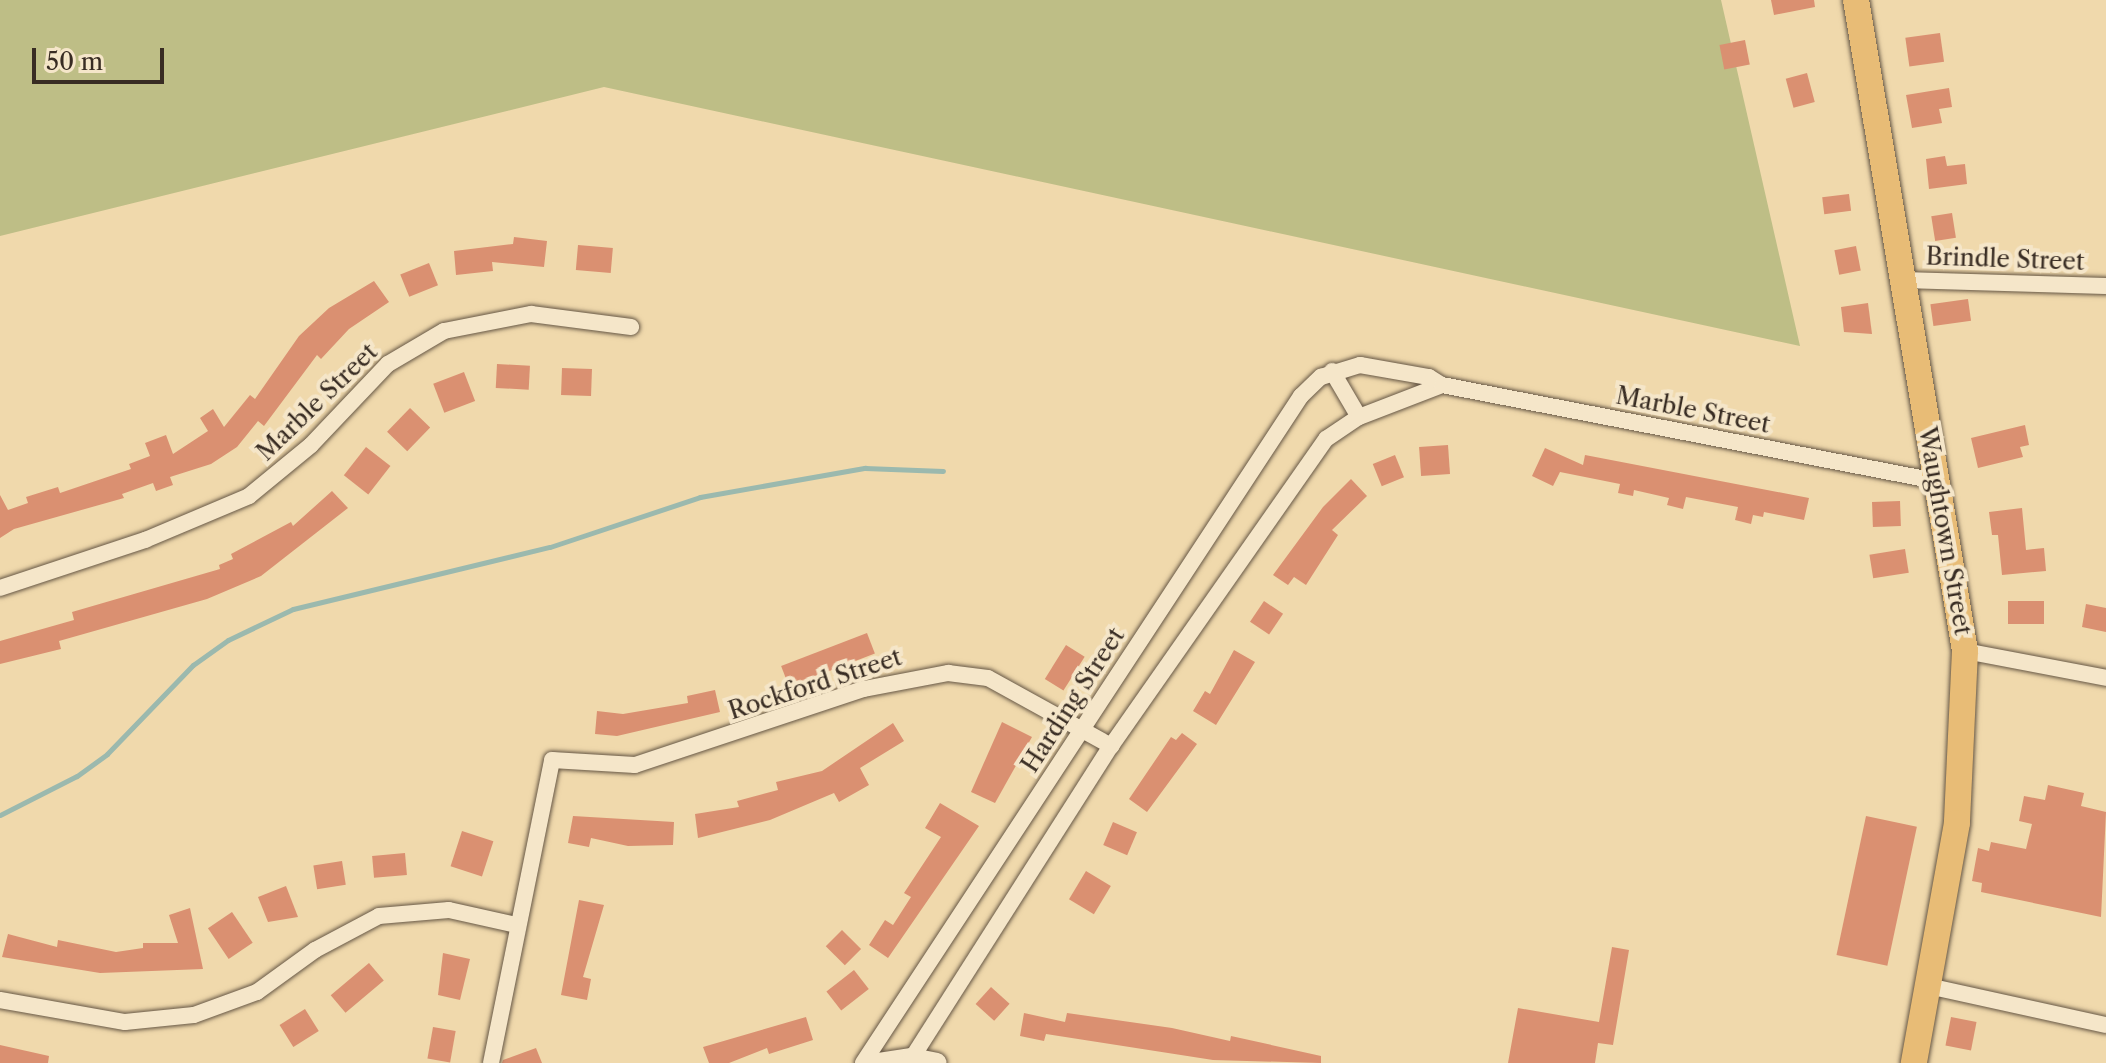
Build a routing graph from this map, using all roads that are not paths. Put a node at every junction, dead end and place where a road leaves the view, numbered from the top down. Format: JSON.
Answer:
{"nodes":[{"id":1,"x":1856,"y":0,"type":"edge"},
{"id":2,"x":1903,"y":280,"type":"junction"},
{"id":3,"x":2106,"y":286,"type":"edge"},
{"id":4,"x":631,"y":327,"type":"dead end"},
{"id":5,"x":1332,"y":371,"type":"junction"},
{"id":6,"x":1442,"y":385,"type":"junction"},
{"id":7,"x":1359,"y":417,"type":"junction"},
{"id":8,"x":1936,"y":481,"type":"junction"},
{"id":9,"x":0,"y":588,"type":"edge"},
{"id":10,"x":1965,"y":651,"type":"junction"},
{"id":11,"x":2106,"y":678,"type":"edge"},
{"id":12,"x":1082,"y":730,"type":"junction"},
{"id":13,"x":1111,"y":746,"type":"junction"},
{"id":14,"x":516,"y":925,"type":"junction"},
{"id":15,"x":1928,"y":986,"type":"junction"},
{"id":16,"x":0,"y":1000,"type":"edge"},
{"id":17,"x":2106,"y":1025,"type":"edge"},
{"id":18,"x":912,"y":1058,"type":"junction"},
{"id":19,"x":491,"y":1063,"type":"edge"},
{"id":20,"x":863,"y":1063,"type":"edge"},
{"id":21,"x":879,"y":1063,"type":"edge"},
{"id":22,"x":937,"y":1063,"type":"edge"},
{"id":23,"x":1914,"y":1063,"type":"edge"}],
"edges":[{"from":1,"to":2,"type":"main road","name":"Waughtown Street"},
{"from":2,"to":3,"type":"street","name":"Brindle Street"},
{"from":2,"to":8,"type":"main road","name":"Waughtown Street"},
{"from":4,"to":9,"type":"street","name":"Marble Street"},
{"from":5,"to":6,"type":"street","name":"Marble Street"},
{"from":5,"to":7,"type":"street"},
{"from":5,"to":12,"type":"street","name":"Harding Street"},
{"from":6,"to":7,"type":"street"},
{"from":6,"to":8,"type":"street","name":"Marble Street"},
{"from":7,"to":13,"type":"street"},
{"from":8,"to":10,"type":"main road","name":"Waughtown Street"},
{"from":10,"to":11,"type":"street"},
{"from":10,"to":15,"type":"main road","name":"Waughtown Street"},
{"from":12,"to":13,"type":"street","name":"Rockford Street"},
{"from":12,"to":14,"type":"street","name":"Rockford Street"},
{"from":12,"to":20,"type":"street","name":"Harding Street"},
{"from":13,"to":18,"type":"street"},
{"from":14,"to":16,"type":"street"},
{"from":14,"to":19,"type":"street"},
{"from":15,"to":17,"type":"street"},
{"from":15,"to":23,"type":"main road","name":"Waughtown Street"},
{"from":18,"to":21,"type":"street"},
{"from":18,"to":22,"type":"street"}]}
